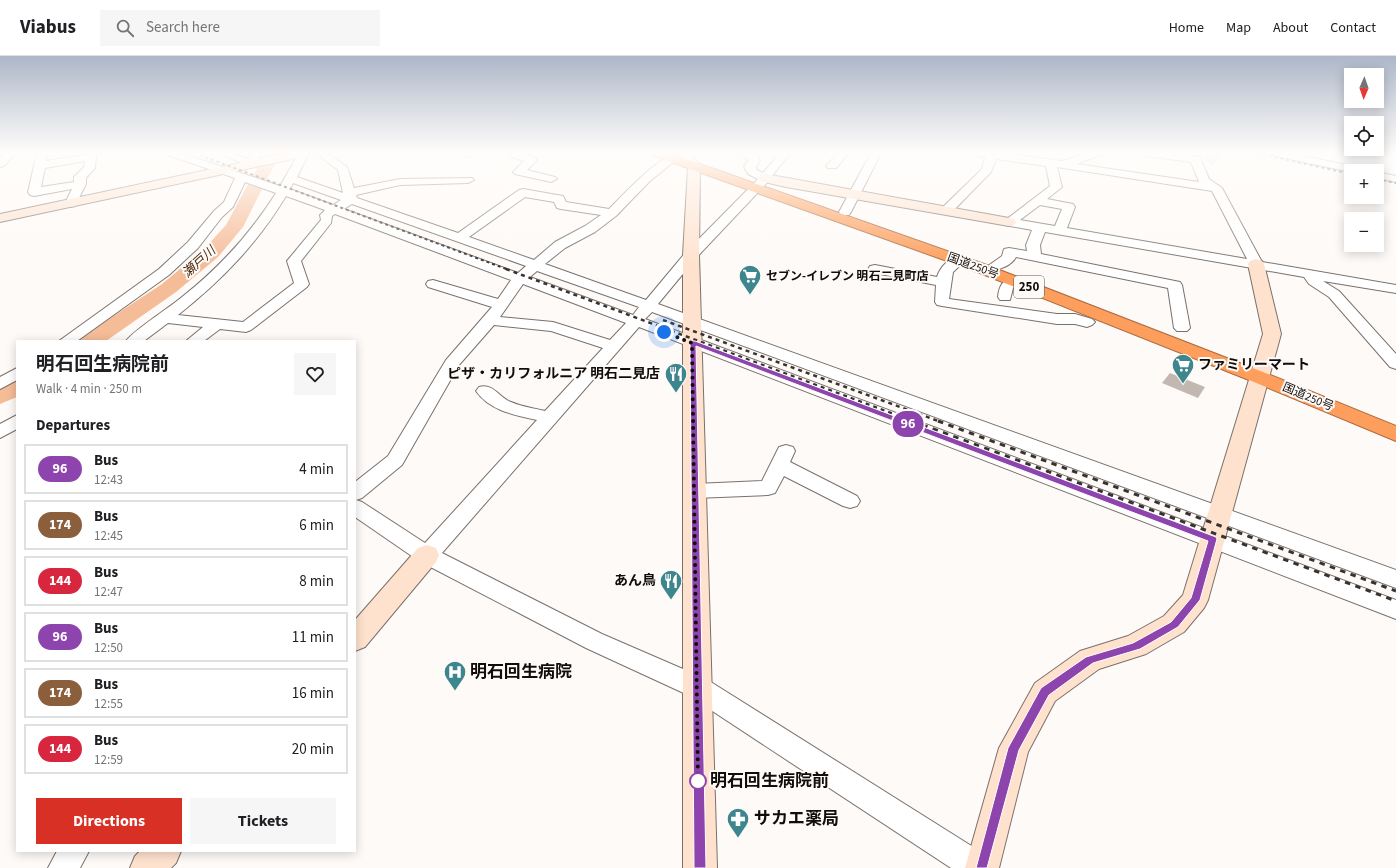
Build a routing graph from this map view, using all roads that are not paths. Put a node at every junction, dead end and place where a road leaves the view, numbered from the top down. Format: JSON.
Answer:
{"nodes":[{"id":1,"x":77,"y":191,"type":"edge"},
{"id":2,"x":126,"y":191,"type":"edge"},
{"id":3,"x":235,"y":191,"type":"edge"},
{"id":4,"x":283,"y":191,"type":"joint"},
{"id":5,"x":333,"y":191,"type":"edge"},
{"id":6,"x":349,"y":191,"type":"edge"},
{"id":7,"x":367,"y":191,"type":"edge"},
{"id":8,"x":634,"y":191,"type":"edge"},
{"id":9,"x":683,"y":191,"type":"edge"},
{"id":10,"x":753,"y":191,"type":"edge"},
{"id":11,"x":781,"y":191,"type":"edge"},
{"id":12,"x":784,"y":191,"type":"edge"},
{"id":13,"x":822,"y":191,"type":"edge"},
{"id":14,"x":855,"y":191,"type":"edge"},
{"id":15,"x":966,"y":191,"type":"edge"},
{"id":16,"x":1051,"y":191,"type":"edge"},
{"id":17,"x":1218,"y":191,"type":"edge"},
{"id":18,"x":853,"y":195,"type":"junction"},
{"id":19,"x":350,"y":196,"type":"junction"},
{"id":20,"x":1038,"y":201,"type":"junction"},
{"id":21,"x":71,"y":203,"type":"junction"},
{"id":22,"x":946,"y":211,"type":"junction"},
{"id":23,"x":845,"y":212,"type":"junction"},
{"id":24,"x":612,"y":213,"type":"junction"},
{"id":25,"x":330,"y":215,"type":"junction"},
{"id":26,"x":0,"y":218,"type":"edge"},
{"id":27,"x":1009,"y":222,"type":"junction"},
{"id":28,"x":1040,"y":227,"type":"junction"},
{"id":29,"x":373,"y":230,"type":"dead end"},
{"id":30,"x":1059,"y":231,"type":"junction"},
{"id":31,"x":460,"y":238,"type":"junction"},
{"id":32,"x":691,"y":255,"type":"junction"},
{"id":33,"x":1035,"y":257,"type":"junction"},
{"id":34,"x":959,"y":260,"type":"junction"},
{"id":35,"x":1256,"y":264,"type":"junction"},
{"id":36,"x":535,"y":266,"type":"junction"},
{"id":37,"x":995,"y":266,"type":"junction"},
{"id":38,"x":875,"y":269,"type":"dead end"},
{"id":39,"x":1308,"y":273,"type":"junction"},
{"id":40,"x":519,"y":279,"type":"junction"},
{"id":41,"x":1013,"y":281,"type":"junction"},
{"id":42,"x":943,"y":282,"type":"junction"},
{"id":43,"x":433,"y":284,"type":"dead end"},
{"id":44,"x":1396,"y":288,"type":"edge"},
{"id":45,"x":1005,"y":297,"type":"dead end"},
{"id":46,"x":502,"y":304,"type":"junction"},
{"id":47,"x":648,"y":305,"type":"junction"},
{"id":48,"x":165,"y":318,"type":"junction"},
{"id":49,"x":490,"y":320,"type":"junction"},
{"id":50,"x":636,"y":321,"type":"junction"},
{"id":51,"x":1087,"y":322,"type":"dead end"},
{"id":52,"x":217,"y":324,"type":"junction"},
{"id":53,"x":1182,"y":328,"type":"dead end"},
{"id":54,"x":692,"y":332,"type":"junction"},
{"id":55,"x":245,"y":334,"type":"edge"},
{"id":56,"x":68,"y":340,"type":"edge"},
{"id":57,"x":135,"y":340,"type":"edge"},
{"id":58,"x":195,"y":340,"type":"edge"},
{"id":59,"x":613,"y":346,"type":"junction"},
{"id":60,"x":1395,"y":362,"type":"edge"},
{"id":61,"x":1261,"y":373,"type":"junction"},
{"id":62,"x":16,"y":374,"type":"edge"},
{"id":63,"x":0,"y":384,"type":"edge"},
{"id":64,"x":485,"y":391,"type":"dead end"},
{"id":65,"x":549,"y":418,"type":"junction"},
{"id":66,"x":16,"y":422,"type":"edge"},
{"id":67,"x":1396,"y":423,"type":"edge"},
{"id":68,"x":0,"y":432,"type":"edge"},
{"id":69,"x":1396,"y":434,"type":"edge"},
{"id":70,"x":694,"y":490,"type":"junction"},
{"id":71,"x":356,"y":492,"type":"edge"},
{"id":72,"x":850,"y":501,"type":"dead end"},
{"id":73,"x":356,"y":508,"type":"edge"},
{"id":74,"x":1221,"y":513,"type":"junction"},
{"id":75,"x":1213,"y":539,"type":"junction"},
{"id":76,"x":427,"y":555,"type":"junction"},
{"id":77,"x":1396,"y":579,"type":"edge"},
{"id":78,"x":1396,"y":610,"type":"edge"},
{"id":79,"x":356,"y":638,"type":"edge"},
{"id":80,"x":697,"y":687,"type":"junction"},
{"id":81,"x":73,"y":852,"type":"edge"},
{"id":82,"x":163,"y":852,"type":"edge"},
{"id":83,"x":63,"y":868,"type":"edge"},
{"id":84,"x":147,"y":868,"type":"edge"},
{"id":85,"x":700,"y":868,"type":"edge"},
{"id":86,"x":978,"y":868,"type":"edge"},
{"id":87,"x":982,"y":868,"type":"edge"}],
"edges":[{"from":1,"to":21,"type":"street"},
{"from":2,"to":21,"type":"street"},
{"from":3,"to":56,"type":"street"},
{"from":4,"to":25,"type":"street"},
{"from":4,"to":48,"type":"street"},
{"from":5,"to":19,"type":"street"},
{"from":6,"to":19,"type":"street"},
{"from":7,"to":19,"type":"street"},
{"from":8,"to":24,"type":"street"},
{"from":9,"to":32,"type":"street"},
{"from":10,"to":32,"type":"street"},
{"from":11,"to":34,"type":"highway","name":"国道250号","number":"250"},
{"from":12,"to":23,"type":"highway","name":"国道250号","number":"250"},
{"from":13,"to":18,"type":"street"},
{"from":14,"to":18,"type":"street"},
{"from":15,"to":22,"type":"street"},
{"from":16,"to":20,"type":"street"},
{"from":17,"to":35,"type":"street"},
{"from":18,"to":22,"type":"street"},
{"from":18,"to":23,"type":"street"},
{"from":19,"to":25,"type":"street"},
{"from":19,"to":31,"type":"street"},
{"from":20,"to":27,"type":"street"},
{"from":20,"to":30,"type":"street"},
{"from":21,"to":26,"type":"street"},
{"from":22,"to":27,"type":"street"},
{"from":23,"to":37,"type":"highway","name":"国道250号","number":"250"},
{"from":24,"to":31,"type":"street"},
{"from":24,"to":36,"type":"street"},
{"from":25,"to":29,"type":"street"},
{"from":25,"to":40,"type":"street"},
{"from":25,"to":55,"type":"street"},
{"from":27,"to":28,"type":"street"},
{"from":28,"to":30,"type":"street"},
{"from":28,"to":33,"type":"street"},
{"from":30,"to":35,"type":"street"},
{"from":31,"to":36,"type":"street"},
{"from":32,"to":47,"type":"street"},
{"from":32,"to":54,"type":"street"},
{"from":33,"to":37,"type":"street"},
{"from":33,"to":53,"type":"street"},
{"from":34,"to":41,"type":"highway","name":"国道250号","number":"250"},
{"from":34,"to":42,"type":"street"},
{"from":35,"to":39,"type":"street"},
{"from":35,"to":61,"type":"street"},
{"from":36,"to":40,"type":"street"},
{"from":36,"to":47,"type":"street"},
{"from":37,"to":61,"type":"highway","name":"国道250号","number":"250"},
{"from":38,"to":42,"type":"street"},
{"from":39,"to":44,"type":"street"},
{"from":39,"to":60,"type":"street"},
{"from":40,"to":46,"type":"street"},
{"from":40,"to":50,"type":"street"},
{"from":41,"to":45,"type":"street"},
{"from":41,"to":61,"type":"highway","name":"国道250号","number":"250"},
{"from":42,"to":51,"type":"street"},
{"from":43,"to":46,"type":"street"},
{"from":46,"to":49,"type":"street"},
{"from":47,"to":50,"type":"street"},
{"from":47,"to":54,"type":"street"},
{"from":48,"to":52,"type":"street"},
{"from":48,"to":57,"type":"street"},
{"from":49,"to":59,"type":"street"},
{"from":49,"to":71,"type":"street"},
{"from":50,"to":54,"type":"street"},
{"from":50,"to":59,"type":"street"},
{"from":52,"to":55,"type":"street"},
{"from":52,"to":58,"type":"street"},
{"from":54,"to":70,"type":"street"},
{"from":54,"to":74,"type":"street"},
{"from":54,"to":75,"type":"street"},
{"from":59,"to":65,"type":"street"},
{"from":61,"to":67,"type":"highway","name":"国道250号","number":"250"},
{"from":61,"to":69,"type":"highway","name":"国道250号","number":"250"},
{"from":61,"to":74,"type":"street"},
{"from":62,"to":63,"type":"street"},
{"from":64,"to":65,"type":"street"},
{"from":65,"to":76,"type":"street"},
{"from":66,"to":68,"type":"street"},
{"from":70,"to":72,"type":"street"},
{"from":70,"to":80,"type":"street"},
{"from":73,"to":76,"type":"street"},
{"from":74,"to":75,"type":"street"},
{"from":74,"to":77,"type":"street"},
{"from":75,"to":78,"type":"street"},
{"from":75,"to":87,"type":"street"},
{"from":76,"to":79,"type":"street"},
{"from":76,"to":80,"type":"street"},
{"from":80,"to":85,"type":"street"},
{"from":80,"to":86,"type":"street"},
{"from":81,"to":83,"type":"street"},
{"from":82,"to":84,"type":"street"}]}
